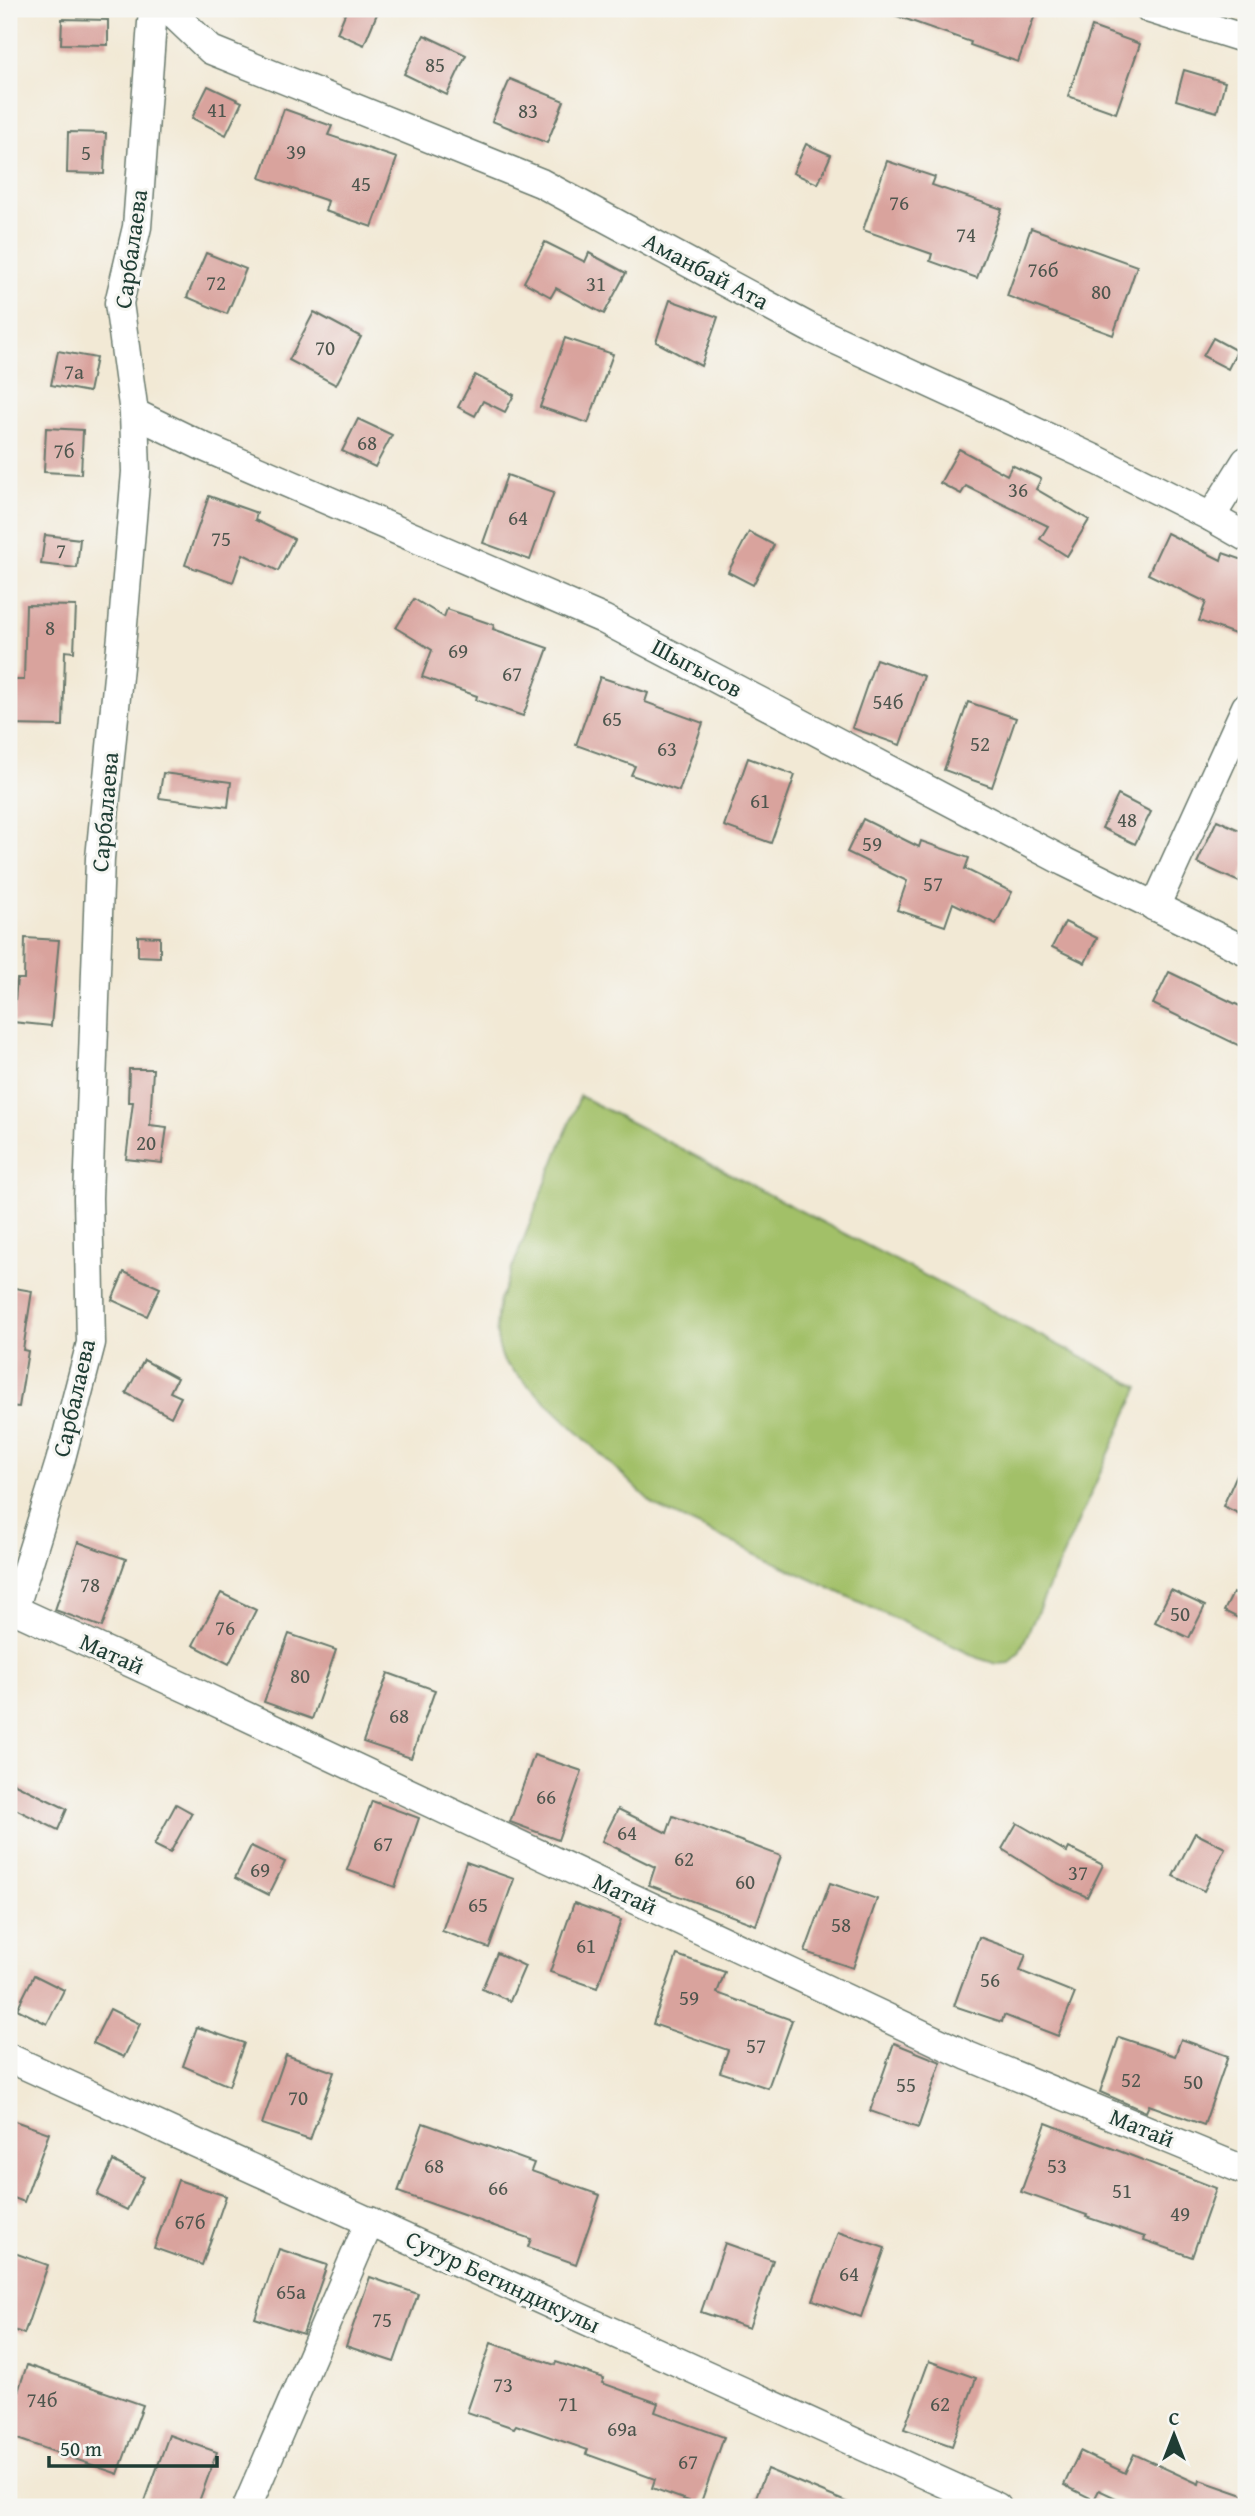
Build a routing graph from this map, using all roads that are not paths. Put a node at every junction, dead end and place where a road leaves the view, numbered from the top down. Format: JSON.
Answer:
{"nodes":[{"id":1,"x":153,"y":9,"type":"edge"},
{"id":2,"x":168,"y":9,"type":"edge"},
{"id":3,"x":1166,"y":11,"type":"edge"},
{"id":4,"x":1246,"y":39,"type":"edge"},
{"id":5,"x":134,"y":413,"type":"junction"},
{"id":6,"x":1246,"y":461,"type":"edge"},
{"id":7,"x":1211,"y":517,"type":"junction"},
{"id":8,"x":1246,"y":537,"type":"edge"},
{"id":9,"x":1246,"y":707,"type":"edge"},
{"id":10,"x":1155,"y":906,"type":"junction"},
{"id":11,"x":1246,"y":951,"type":"edge"},
{"id":12,"x":12,"y":1608,"type":"edge"},
{"id":13,"x":9,"y":2058,"type":"edge"},
{"id":14,"x":1246,"y":2171,"type":"edge"},
{"id":15,"x":370,"y":2221,"type":"junction"},
{"id":16,"x":247,"y":2507,"type":"edge"},
{"id":17,"x":996,"y":2507,"type":"edge"}],
"edges":[{"from":1,"to":5,"type":"street","name":"Сарбалаева"},
{"from":2,"to":7,"type":"street","name":"Аманбай Ата"},
{"from":3,"to":4,"type":"street"},
{"from":5,"to":10,"type":"street","name":"Шыгысов"},
{"from":5,"to":12,"type":"street","name":"Сарбалаева"},
{"from":6,"to":7,"type":"street"},
{"from":7,"to":8,"type":"street","name":"Аманбай Ата"},
{"from":9,"to":10,"type":"street"},
{"from":10,"to":11,"type":"street","name":"Шыгысов"},
{"from":12,"to":14,"type":"street","name":"Матай"},
{"from":13,"to":15,"type":"street","name":"Сугур Бегиндикулы"},
{"from":15,"to":16,"type":"street"},
{"from":15,"to":17,"type":"street","name":"Сугур Бегиндикулы"}]}
